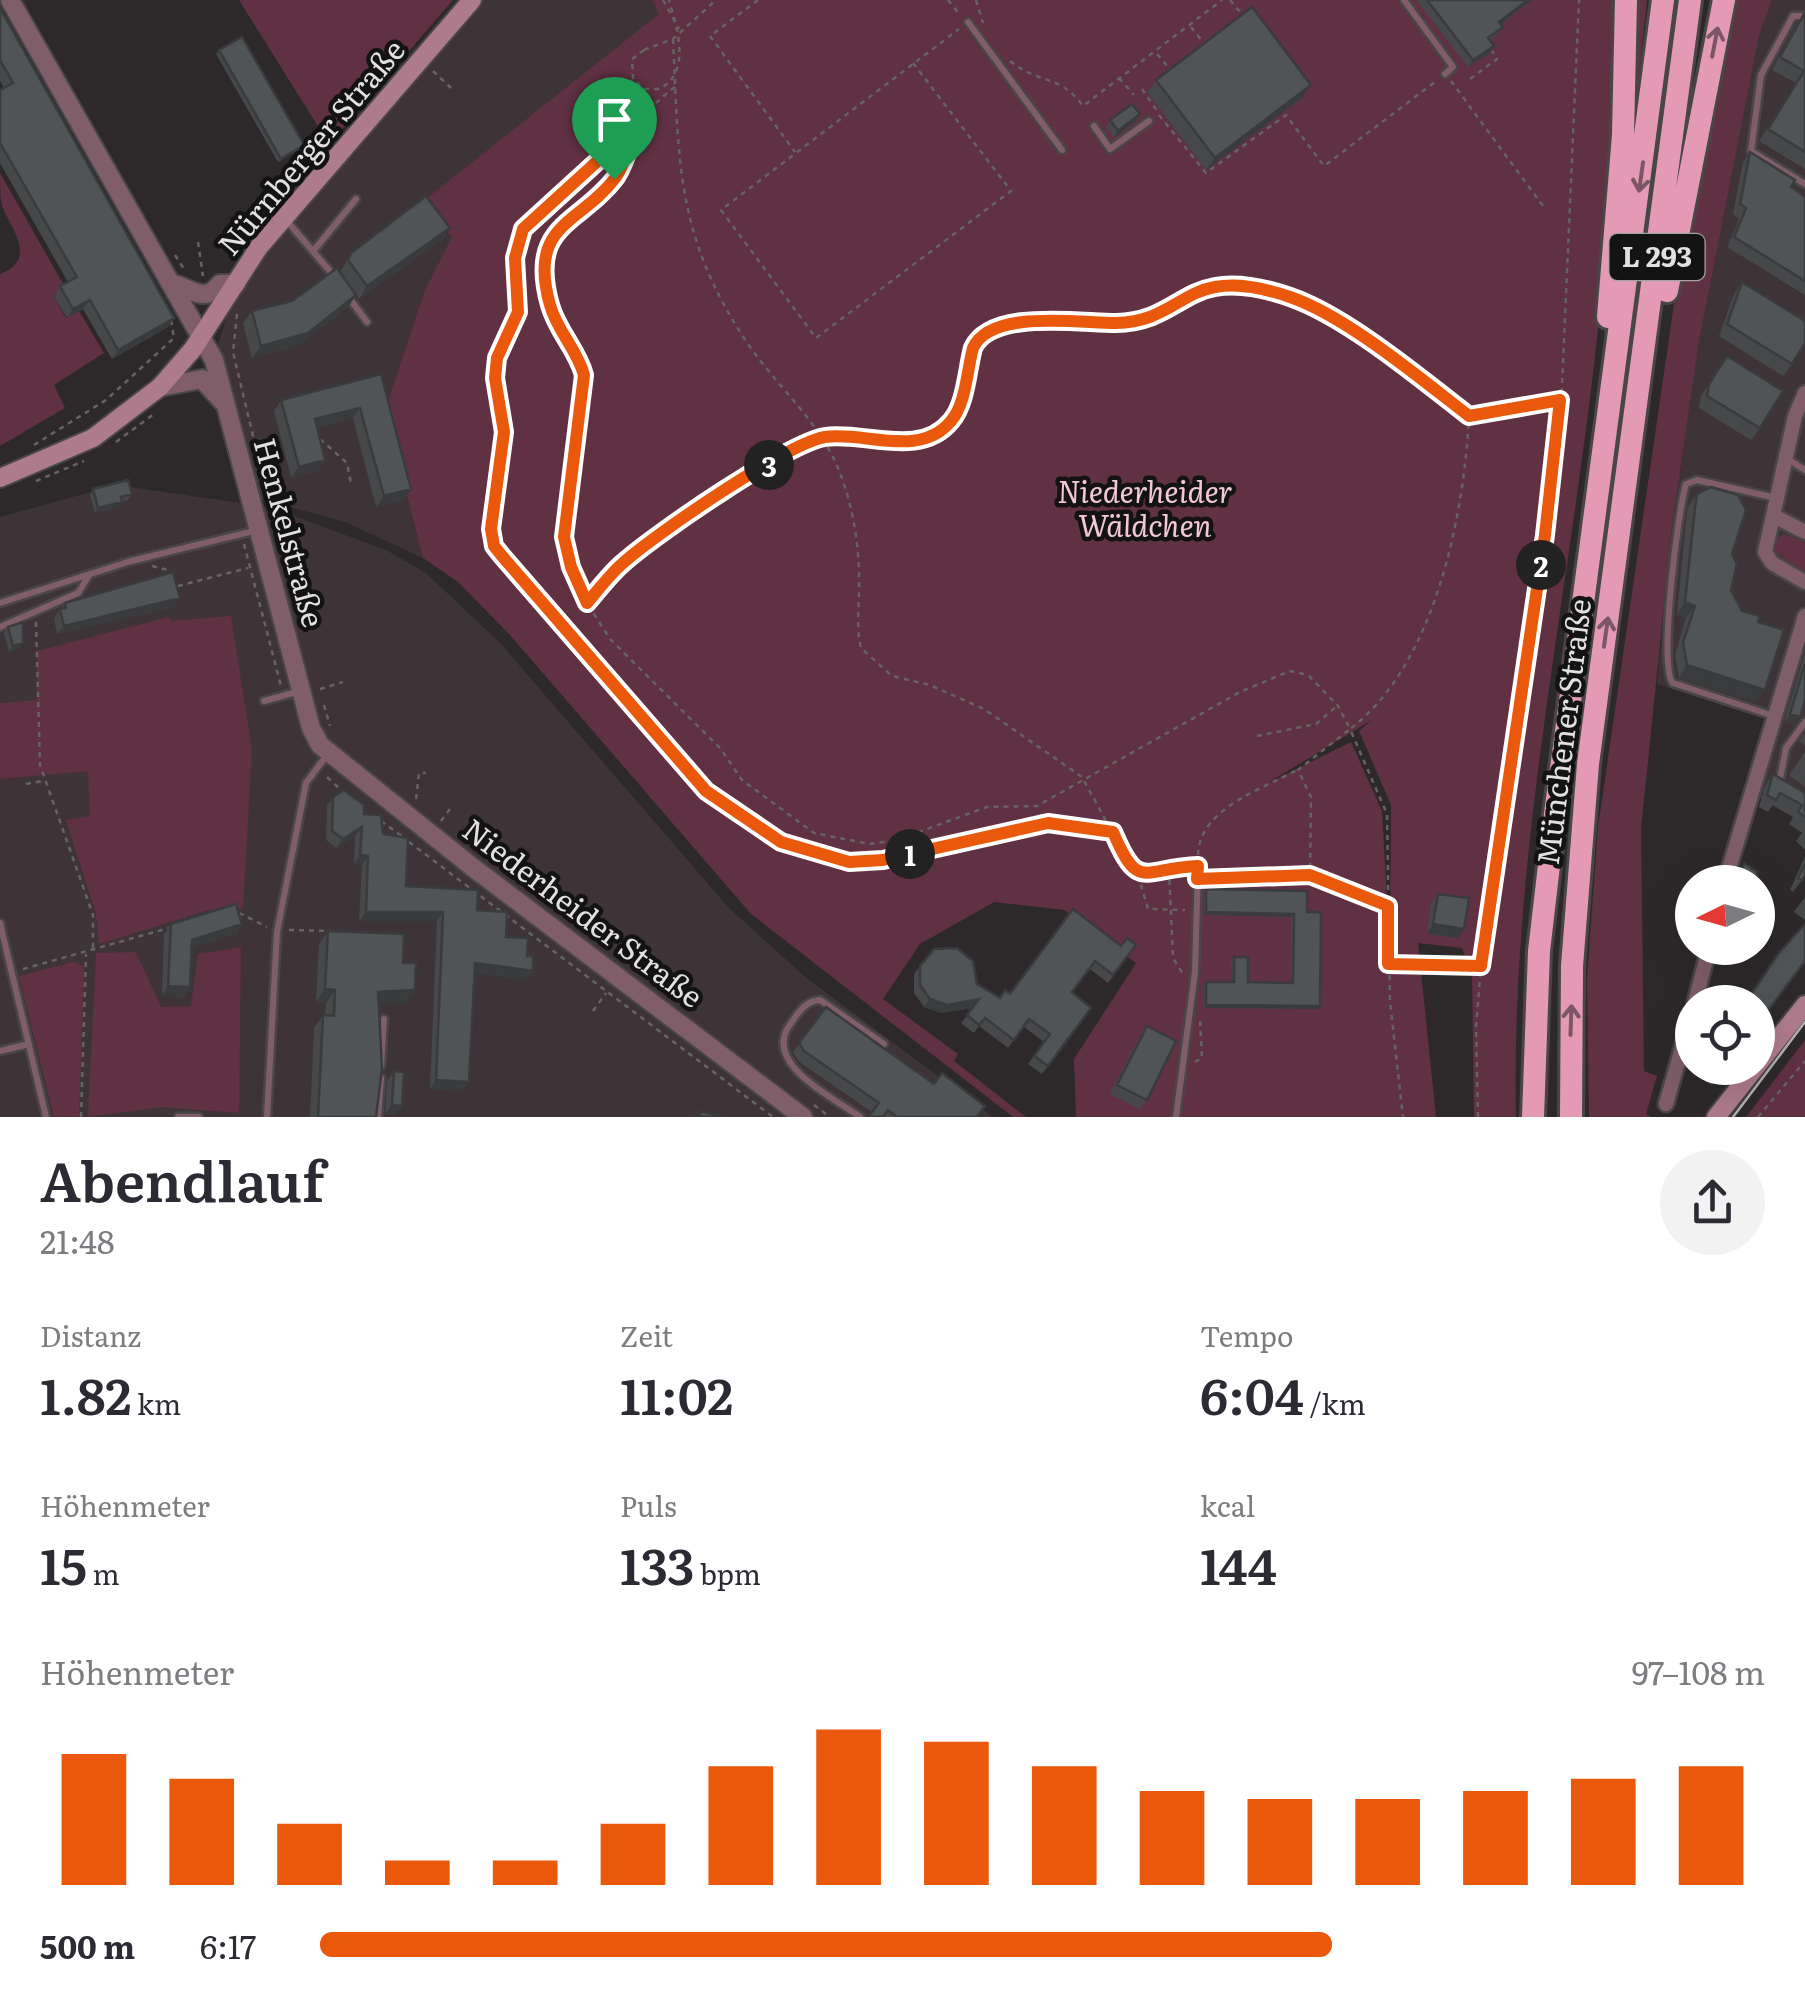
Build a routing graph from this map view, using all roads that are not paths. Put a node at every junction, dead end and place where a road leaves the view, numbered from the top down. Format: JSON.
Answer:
{"nodes":[{"id":1,"x":10,"y":0,"type":"edge"},
{"id":2,"x":472,"y":0,"type":"edge"},
{"id":3,"x":1404,"y":0,"type":"edge"},
{"id":4,"x":1626,"y":0,"type":"edge"},
{"id":5,"x":1663,"y":0,"type":"edge"},
{"id":6,"x":1690,"y":0,"type":"edge"},
{"id":7,"x":1724,"y":0,"type":"edge"},
{"id":8,"x":1805,"y":16,"type":"edge"},
{"id":9,"x":968,"y":22,"type":"dead end"},
{"id":10,"x":1445,"y":74,"type":"road end"},
{"id":11,"x":1150,"y":122,"type":"road end"},
{"id":12,"x":1094,"y":126,"type":"dead end"},
{"id":13,"x":1062,"y":150,"type":"dead end"},
{"id":14,"x":1805,"y":184,"type":"edge"},
{"id":15,"x":356,"y":199,"type":"dead end"},
{"id":16,"x":284,"y":218,"type":"junction"},
{"id":17,"x":315,"y":250,"type":"junction"},
{"id":18,"x":336,"y":278,"type":"edge"},
{"id":19,"x":182,"y":280,"type":"junction"},
{"id":20,"x":236,"y":284,"type":"junction"},
{"id":21,"x":346,"y":293,"type":"edge"},
{"id":22,"x":366,"y":322,"type":"dead end"},
{"id":23,"x":202,"y":336,"type":"junction"},
{"id":24,"x":160,"y":387,"type":"junction"},
{"id":25,"x":1805,"y":392,"type":"edge"},
{"id":26,"x":226,"y":406,"type":"junction"},
{"id":27,"x":1632,"y":440,"type":"junction"},
{"id":28,"x":1786,"y":458,"type":"junction"},
{"id":29,"x":1805,"y":470,"type":"edge"},
{"id":30,"x":0,"y":478,"type":"edge"},
{"id":31,"x":1777,"y":498,"type":"junction"},
{"id":32,"x":1774,"y":516,"type":"junction"},
{"id":33,"x":258,"y":530,"type":"junction"},
{"id":34,"x":1805,"y":532,"type":"edge"},
{"id":35,"x":90,"y":574,"type":"junction"},
{"id":36,"x":1805,"y":582,"type":"edge"},
{"id":37,"x":0,"y":604,"type":"edge"},
{"id":38,"x":1805,"y":616,"type":"edge"},
{"id":39,"x":0,"y":627,"type":"edge"},
{"id":40,"x":1573,"y":678,"type":"junction"},
{"id":41,"x":302,"y":692,"type":"junction"},
{"id":42,"x":264,"y":701,"type":"dead end"},
{"id":43,"x":1774,"y":716,"type":"junction"},
{"id":44,"x":1805,"y":722,"type":"edge"},
{"id":45,"x":326,"y":752,"type":"junction"},
{"id":46,"x":1792,"y":793,"type":"edge"},
{"id":47,"x":1730,"y":865,"type":"edge"},
{"id":48,"x":1198,"y":866,"type":"road end"},
{"id":49,"x":0,"y":922,"type":"edge"},
{"id":50,"x":12,"y":970,"type":"junction"},
{"id":51,"x":0,"y":972,"type":"edge"},
{"id":52,"x":1805,"y":1004,"type":"edge"},
{"id":53,"x":384,"y":1019,"type":"edge"},
{"id":54,"x":29,"y":1044,"type":"junction"},
{"id":55,"x":884,"y":1044,"type":"edge"},
{"id":56,"x":0,"y":1052,"type":"edge"},
{"id":57,"x":1675,"y":1073,"type":"edge"},
{"id":58,"x":1666,"y":1104,"type":"dead end"},
{"id":59,"x":46,"y":1117,"type":"edge"},
{"id":60,"x":178,"y":1117,"type":"edge"},
{"id":61,"x":199,"y":1117,"type":"edge"},
{"id":62,"x":267,"y":1117,"type":"edge"},
{"id":63,"x":378,"y":1117,"type":"edge"},
{"id":64,"x":804,"y":1117,"type":"edge"},
{"id":65,"x":860,"y":1117,"type":"edge"},
{"id":66,"x":1176,"y":1117,"type":"edge"},
{"id":67,"x":1534,"y":1117,"type":"edge"},
{"id":68,"x":1572,"y":1117,"type":"edge"},
{"id":69,"x":1716,"y":1117,"type":"edge"}],
"edges":[{"from":1,"to":19,"type":"street","name":"Henkelstraße"},
{"from":2,"to":16,"type":"main road","name":"Nürnberger Straße"},
{"from":3,"to":10,"type":"lane"},
{"from":4,"to":40,"type":"highway"},
{"from":5,"to":40,"type":"highway","name":"Münchener Straße","number":"L 293","one_way":true},
{"from":6,"to":27,"type":"highway","name":"Münchener Straße","number":"L 293"},
{"from":27,"to":7,"type":"highway","one_way":true},
{"from":8,"to":14,"type":"lane"},
{"from":9,"to":13,"type":"lane"},
{"from":11,"to":12,"type":"lane"},
{"from":15,"to":17,"type":"lane"},
{"from":16,"to":17,"type":"lane"},
{"from":16,"to":20,"type":"main road","name":"Nürnberger Straße"},
{"from":17,"to":18,"type":"lane"},
{"from":19,"to":20,"type":"street"},
{"from":19,"to":23,"type":"street","name":"Henkelstraße"},
{"from":20,"to":23,"type":"main road","name":"Nürnberger Straße"},
{"from":21,"to":22,"type":"lane"},
{"from":23,"to":24,"type":"main road","name":"Nürnberger Straße"},
{"from":23,"to":26,"type":"street","name":"Henkelstraße"},
{"from":24,"to":26,"type":"street"},
{"from":24,"to":30,"type":"main road","name":"Nürnberger Straße"},
{"from":25,"to":28,"type":"street"},
{"from":26,"to":33,"type":"street","name":"Henkelstraße"},
{"from":68,"to":27,"type":"highway","name":"Münchener Straße","number":"L 293","one_way":true},
{"from":28,"to":29,"type":"lane"},
{"from":28,"to":31,"type":"street"},
{"from":31,"to":32,"type":"street"},
{"from":31,"to":43,"type":"lane"},
{"from":32,"to":34,"type":"street"},
{"from":32,"to":36,"type":"street"},
{"from":33,"to":35,"type":"lane"},
{"from":33,"to":41,"type":"street","name":"Henkelstraße"},
{"from":35,"to":37,"type":"lane"},
{"from":35,"to":39,"type":"lane"},
{"from":38,"to":43,"type":"street"},
{"from":40,"to":67,"type":"highway","name":"Münchener Straße","number":"L 293"},
{"from":41,"to":42,"type":"lane"},
{"from":41,"to":45,"type":"street","name":"Henkelstraße"},
{"from":43,"to":47,"type":"street"},
{"from":44,"to":46,"type":"lane"},
{"from":45,"to":62,"type":"lane"},
{"from":45,"to":64,"type":"street","name":"Niederheider Straße"},
{"from":48,"to":66,"type":"lane"},
{"from":49,"to":50,"type":"lane"},
{"from":50,"to":51,"type":"lane"},
{"from":50,"to":54,"type":"lane"},
{"from":52,"to":69,"type":"main road"},
{"from":53,"to":63,"type":"lane"},
{"from":54,"to":56,"type":"lane"},
{"from":54,"to":59,"type":"lane"},
{"from":55,"to":65,"type":"lane"},
{"from":57,"to":58,"type":"street"},
{"from":60,"to":61,"type":"lane"}]}
